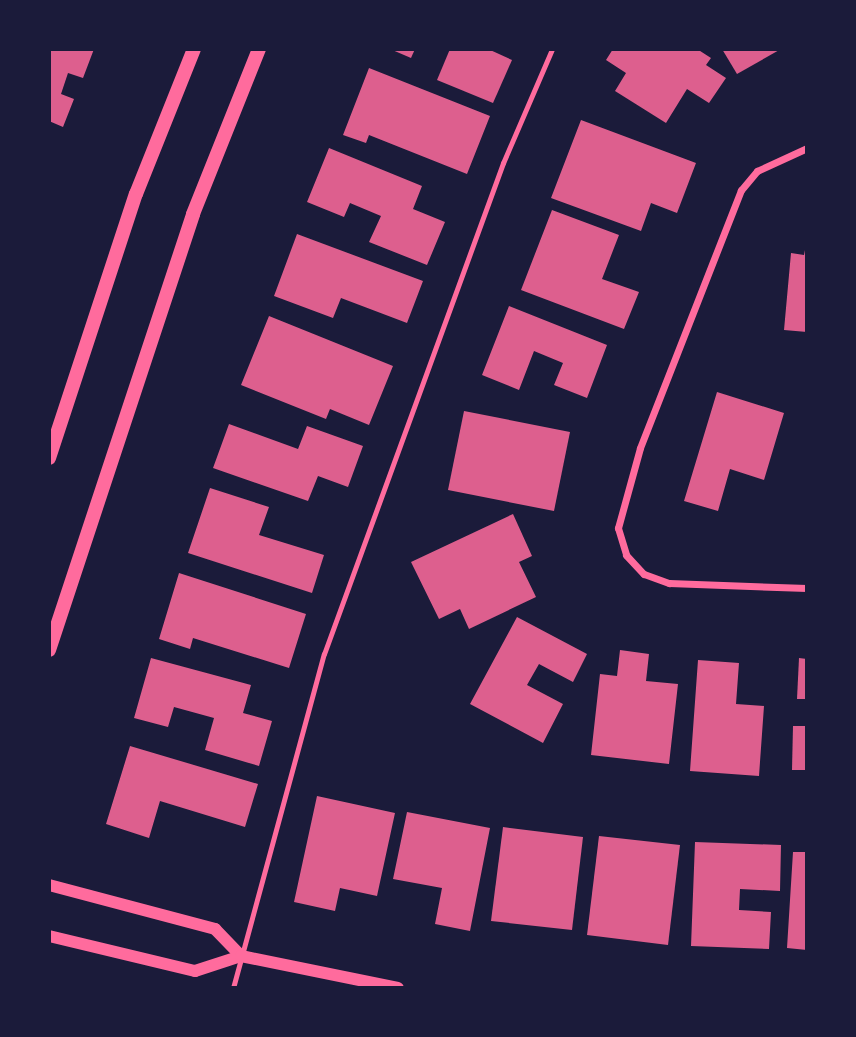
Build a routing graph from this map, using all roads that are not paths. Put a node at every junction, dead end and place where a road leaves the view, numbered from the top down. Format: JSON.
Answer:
{"nodes":[{"id":1,"x":194,"y":49,"type":"edge"},
{"id":2,"x":259,"y":49,"type":"edge"},
{"id":3,"x":552,"y":49,"type":"edge"},
{"id":4,"x":807,"y":148,"type":"edge"},
{"id":5,"x":49,"y":458,"type":"edge"},
{"id":6,"x":807,"y":588,"type":"edge"},
{"id":7,"x":49,"y":650,"type":"edge"},
{"id":8,"x":49,"y":885,"type":"edge"},
{"id":9,"x":49,"y":936,"type":"edge"},
{"id":10,"x":241,"y":956,"type":"junction"},
{"id":11,"x":233,"y":988,"type":"edge"},
{"id":12,"x":398,"y":988,"type":"edge"}],
"edges":[{"from":1,"to":5,"type":"main road"},
{"from":2,"to":7,"type":"main road"},
{"from":3,"to":10,"type":"lane"},
{"from":4,"to":6,"type":"street"},
{"from":8,"to":10,"type":"street"},
{"from":9,"to":10,"type":"street"},
{"from":10,"to":11,"type":"lane"},
{"from":10,"to":12,"type":"street"}]}
